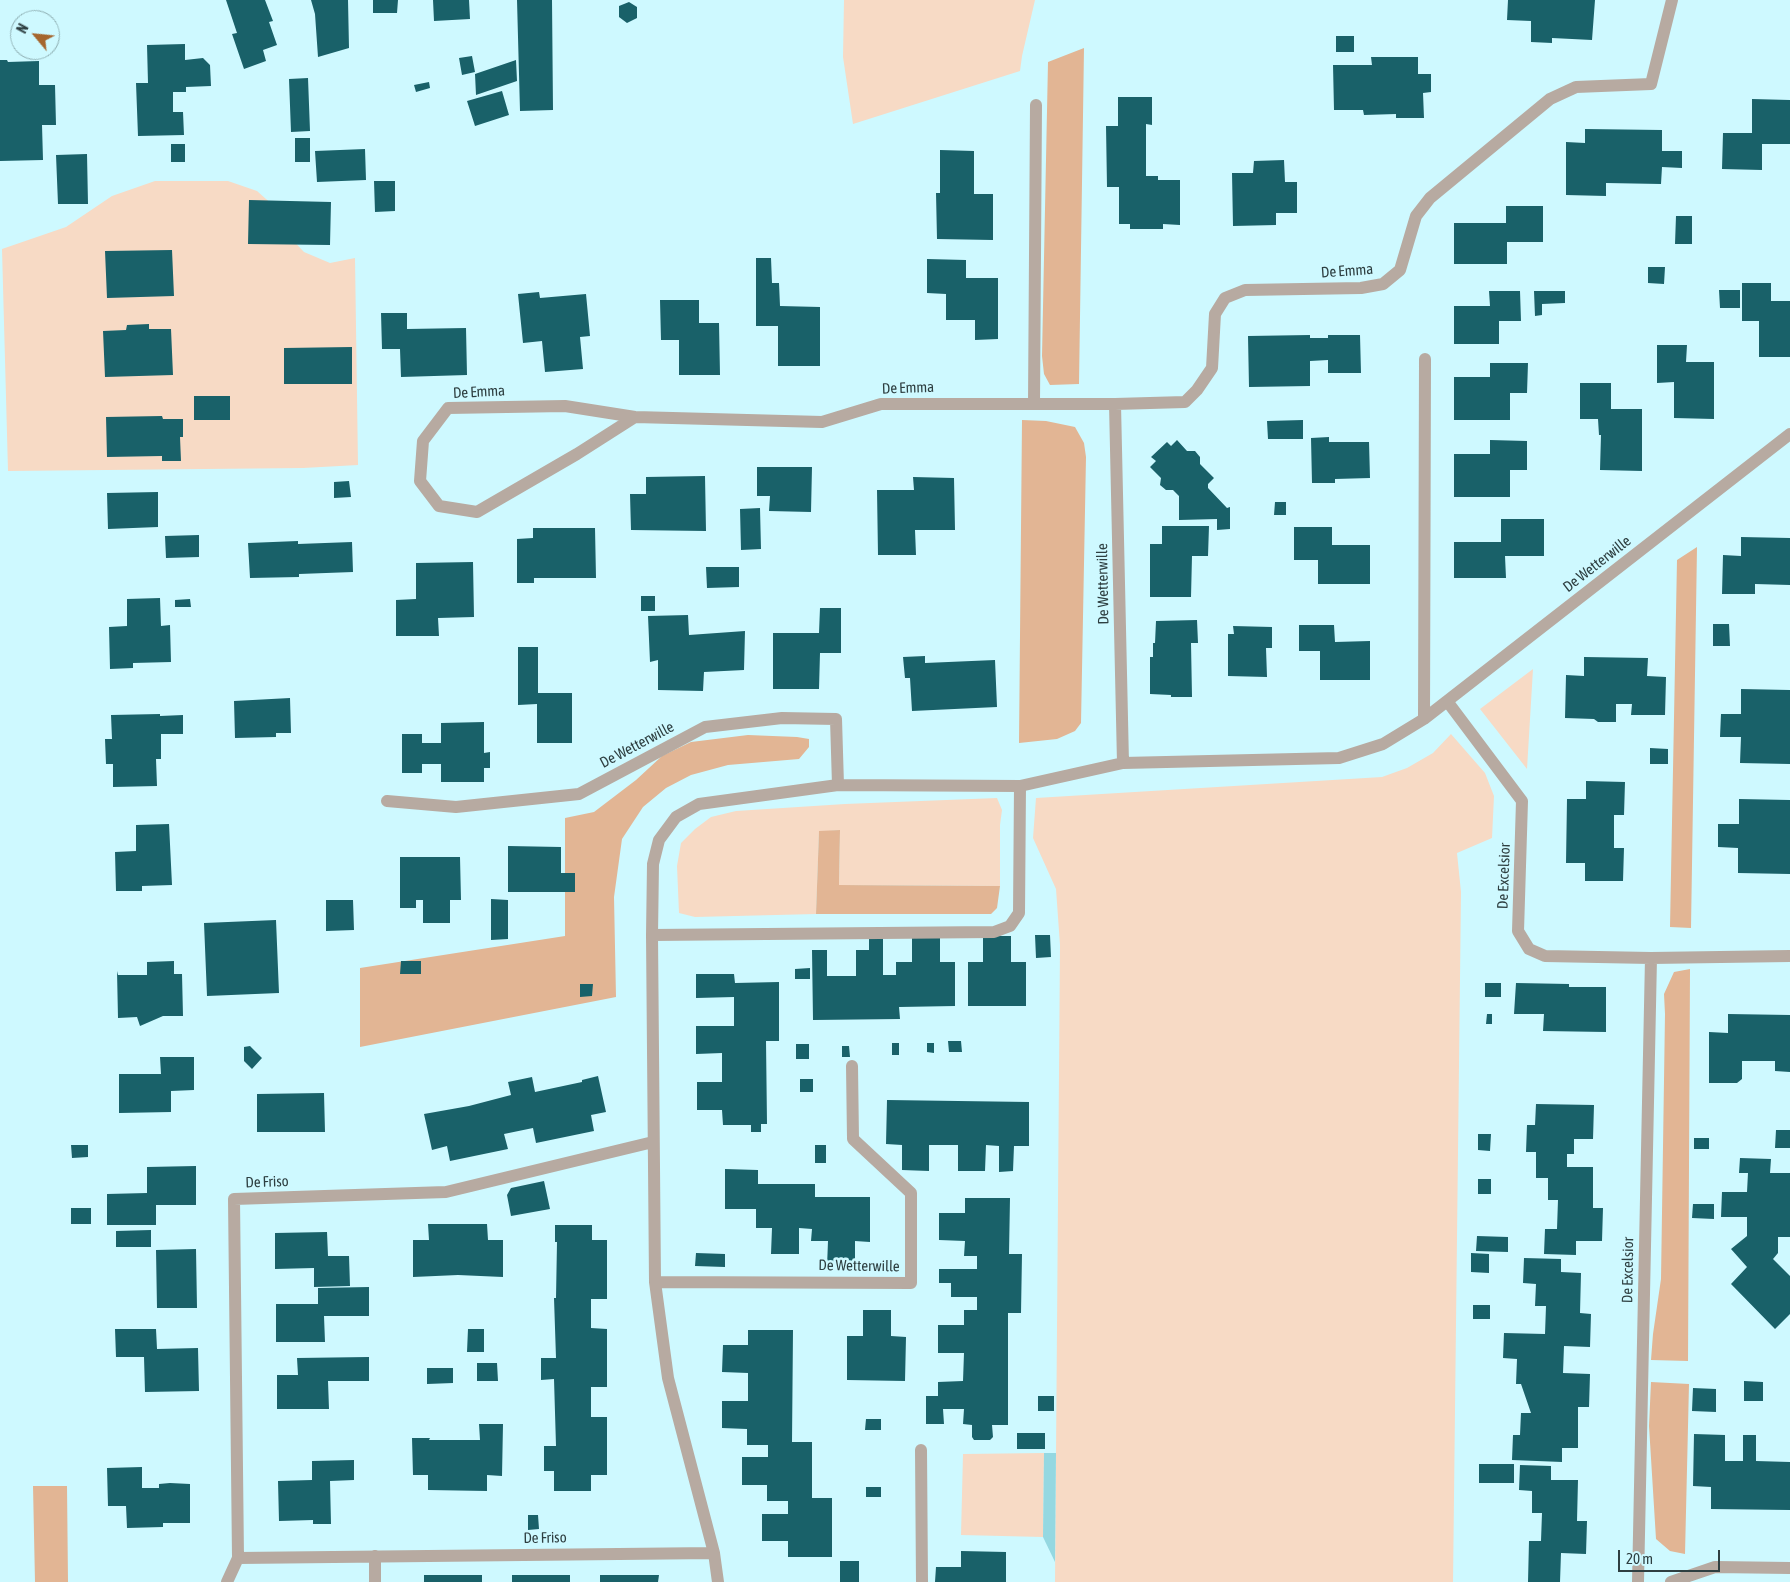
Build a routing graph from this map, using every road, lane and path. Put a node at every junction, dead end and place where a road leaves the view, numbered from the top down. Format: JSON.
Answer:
{"nodes":[{"id":1,"x":1672,"y":0,"type":"edge"},
{"id":2,"x":1036,"y":105,"type":"dead end"},
{"id":3,"x":1425,"y":359,"type":"dead end"},
{"id":4,"x":1034,"y":403,"type":"junction"},
{"id":5,"x":1115,"y":404,"type":"junction"},
{"id":6,"x":634,"y":417,"type":"junction"},
{"id":7,"x":1790,"y":434,"type":"edge"},
{"id":8,"x":1447,"y":701,"type":"junction"},
{"id":9,"x":1424,"y":719,"type":"junction"},
{"id":10,"x":1123,"y":763,"type":"junction"},
{"id":11,"x":838,"y":785,"type":"junction"},
{"id":12,"x":1020,"y":786,"type":"junction"},
{"id":13,"x":387,"y":801,"type":"dead end"},
{"id":14,"x":652,"y":935,"type":"junction"},
{"id":15,"x":1790,"y":956,"type":"edge"},
{"id":16,"x":1651,"y":958,"type":"junction"},
{"id":17,"x":852,"y":1066,"type":"dead end"},
{"id":18,"x":653,"y":1142,"type":"junction"},
{"id":19,"x":655,"y":1282,"type":"junction"},
{"id":20,"x":922,"y":1450,"type":"dead end"},
{"id":21,"x":714,"y":1553,"type":"junction"},
{"id":22,"x":375,"y":1556,"type":"junction"},
{"id":23,"x":238,"y":1558,"type":"junction"},
{"id":24,"x":1790,"y":1568,"type":"edge"},
{"id":25,"x":227,"y":1582,"type":"edge"},
{"id":26,"x":375,"y":1582,"type":"edge"},
{"id":27,"x":718,"y":1582,"type":"edge"},
{"id":28,"x":922,"y":1582,"type":"edge"},
{"id":29,"x":1638,"y":1582,"type":"edge"},
{"id":30,"x":1671,"y":1582,"type":"edge"}],
"edges":[{"from":1,"to":5,"type":"street","name":"De Emma"},
{"from":2,"to":4,"type":"street"},
{"from":3,"to":9,"type":"street"},
{"from":4,"to":5,"type":"street","name":"De Emma"},
{"from":4,"to":6,"type":"street","name":"De Emma"},
{"from":5,"to":10,"type":"street","name":"De Wetterwille"},
{"from":6,"to":6,"type":"street","name":"De Emma"},
{"from":7,"to":8,"type":"street","name":"De Wetterwille"},
{"from":8,"to":9,"type":"street","name":"De Wetterwille"},
{"from":8,"to":16,"type":"street","name":"De Excelsior"},
{"from":9,"to":10,"type":"street","name":"De Wetterwille"},
{"from":10,"to":12,"type":"street","name":"De Wetterwille"},
{"from":11,"to":12,"type":"street","name":"De Wetterwille"},
{"from":11,"to":13,"type":"street","name":"De Wetterwille"},
{"from":11,"to":14,"type":"street","name":"De Wetterwille"},
{"from":12,"to":14,"type":"street"},
{"from":14,"to":18,"type":"street","name":"De Wetterwille"},
{"from":15,"to":16,"type":"street","name":"De Excelsior"},
{"from":16,"to":29,"type":"street","name":"De Excelsior"},
{"from":17,"to":19,"type":"street","name":"De Wetterwille"},
{"from":18,"to":19,"type":"street","name":"De Wetterwille"},
{"from":18,"to":23,"type":"street","name":"De Friso"},
{"from":19,"to":21,"type":"street","name":"De Wetterwille"},
{"from":20,"to":28,"type":"street"},
{"from":21,"to":22,"type":"street","name":"De Friso"},
{"from":21,"to":27,"type":"street","name":"De Wetterwille"},
{"from":22,"to":23,"type":"street","name":"De Friso"},
{"from":22,"to":26,"type":"street"},
{"from":23,"to":25,"type":"street","name":"De Friso"},
{"from":24,"to":30,"type":"street"}]}
